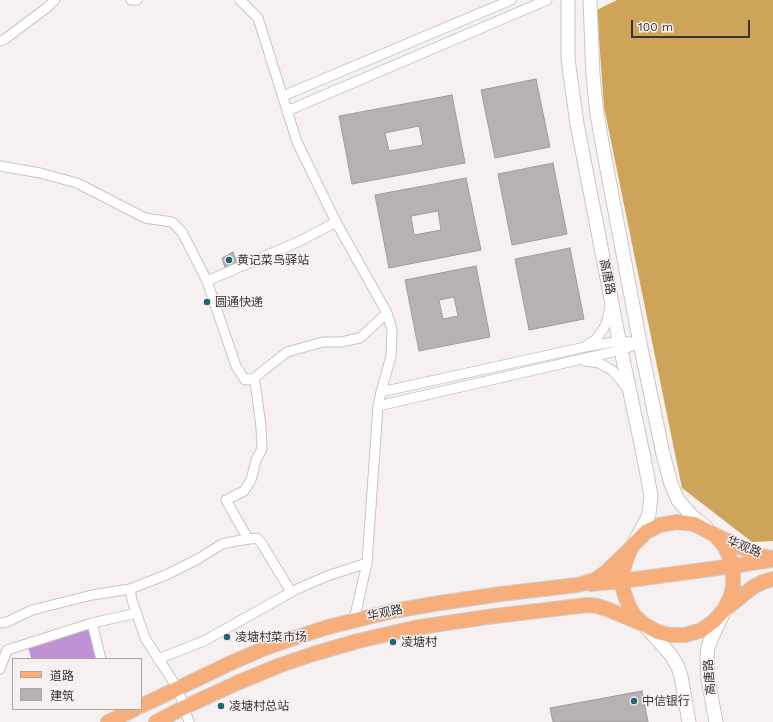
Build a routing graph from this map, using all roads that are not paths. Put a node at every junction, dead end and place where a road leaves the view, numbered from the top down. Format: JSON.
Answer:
{"nodes":[{"id":1,"x":55,"y":0,"type":"edge"},
{"id":2,"x":131,"y":0,"type":"edge"},
{"id":3,"x":137,"y":0,"type":"edge"},
{"id":4,"x":240,"y":0,"type":"edge"},
{"id":5,"x":511,"y":0,"type":"edge"},
{"id":6,"x":547,"y":0,"type":"edge"},
{"id":7,"x":568,"y":0,"type":"edge"},
{"id":8,"x":592,"y":3,"type":"edge"},
{"id":9,"x":0,"y":41,"type":"edge"},
{"id":10,"x":283,"y":96,"type":"junction"},
{"id":11,"x":287,"y":111,"type":"junction"},
{"id":12,"x":0,"y":166,"type":"edge"},
{"id":13,"x":336,"y":222,"type":"junction"},
{"id":14,"x":207,"y":281,"type":"junction"},
{"id":15,"x":611,"y":300,"type":"junction"},
{"id":16,"x":387,"y":313,"type":"junction"},
{"id":17,"x":640,"y":343,"type":"junction"},
{"id":18,"x":620,"y":346,"type":"junction"},
{"id":19,"x":585,"y":347,"type":"junction"},
{"id":20,"x":578,"y":360,"type":"junction"},
{"id":21,"x":254,"y":378,"type":"junction"},
{"id":22,"x":629,"y":390,"type":"junction"},
{"id":23,"x":380,"y":392,"type":"junction"},
{"id":24,"x":378,"y":406,"type":"junction"},
{"id":25,"x":715,"y":535,"type":"junction"},
{"id":26,"x":248,"y":539,"type":"junction"},
{"id":27,"x":631,"y":548,"type":"junction"},
{"id":28,"x":773,"y":558,"type":"edge"},
{"id":29,"x":367,"y":563,"type":"junction"},
{"id":30,"x":733,"y":566,"type":"junction"},
{"id":31,"x":773,"y":579,"type":"edge"},
{"id":32,"x":622,"y":581,"type":"junction"},
{"id":33,"x":577,"y":585,"type":"junction"},
{"id":34,"x":130,"y":589,"type":"junction"},
{"id":35,"x":291,"y":592,"type":"junction"},
{"id":36,"x":724,"y":610,"type":"junction"},
{"id":37,"x":137,"y":613,"type":"junction"},
{"id":38,"x":354,"y":620,"type":"junction"},
{"id":39,"x":92,"y":622,"type":"junction"},
{"id":40,"x":0,"y":623,"type":"edge"},
{"id":41,"x":645,"y":625,"type":"junction"},
{"id":42,"x":101,"y":658,"type":"edge"},
{"id":43,"x":158,"y":659,"type":"junction"},
{"id":44,"x":0,"y":669,"type":"edge"},
{"id":45,"x":178,"y":688,"type":"junction"},
{"id":46,"x":142,"y":706,"type":"edge"},
{"id":47,"x":184,"y":707,"type":"junction"},
{"id":48,"x":132,"y":710,"type":"edge"},
{"id":49,"x":113,"y":716,"type":"edge"},
{"id":50,"x":156,"y":722,"type":"edge"},
{"id":51,"x":189,"y":722,"type":"edge"},
{"id":52,"x":689,"y":722,"type":"edge"},
{"id":53,"x":716,"y":722,"type":"edge"}],
"edges":[{"from":1,"to":9,"type":"street"},
{"from":2,"to":3,"type":"street"},
{"from":4,"to":10,"type":"street"},
{"from":5,"to":10,"type":"street"},
{"from":6,"to":11,"type":"street"},
{"from":7,"to":15,"type":"street","name":"高唐路"},
{"from":8,"to":17,"type":"street","name":"高唐路"},
{"from":10,"to":11,"type":"street"},
{"from":11,"to":13,"type":"street"},
{"from":12,"to":14,"type":"street"},
{"from":13,"to":14,"type":"street"},
{"from":13,"to":16,"type":"street"},
{"from":14,"to":21,"type":"street"},
{"from":15,"to":18,"type":"street","name":"高唐路"},
{"from":15,"to":19,"type":"street"},
{"from":16,"to":21,"type":"street"},
{"from":16,"to":23,"type":"street"},
{"from":17,"to":18,"type":"street"},
{"from":17,"to":25,"type":"street","name":"高唐路"},
{"from":18,"to":19,"type":"street"},
{"from":18,"to":20,"type":"street"},
{"from":18,"to":22,"type":"street","name":"高唐路"},
{"from":19,"to":23,"type":"street"},
{"from":20,"to":22,"type":"street"},
{"from":20,"to":24,"type":"street"},
{"from":21,"to":26,"type":"street"},
{"from":22,"to":27,"type":"street","name":"高唐路"},
{"from":23,"to":24,"type":"street"},
{"from":24,"to":29,"type":"street"},
{"from":25,"to":27,"type":"main road","name":"华观路"},
{"from":25,"to":28,"type":"main road","name":"华观路"},
{"from":25,"to":30,"type":"main road"},
{"from":26,"to":34,"type":"street"},
{"from":26,"to":35,"type":"street"},
{"from":27,"to":32,"type":"main road"},
{"from":27,"to":33,"type":"main road","name":"华观路"},
{"from":28,"to":30,"type":"main road"},
{"from":29,"to":35,"type":"street"},
{"from":29,"to":38,"type":"street"},
{"from":30,"to":32,"type":"main road"},
{"from":30,"to":36,"type":"main road"},
{"from":31,"to":36,"type":"main road"},
{"from":32,"to":33,"type":"main road"},
{"from":32,"to":41,"type":"main road"},
{"from":33,"to":38,"type":"main road","name":"华观路"},
{"from":34,"to":37,"type":"street"},
{"from":34,"to":40,"type":"street"},
{"from":35,"to":43,"type":"street"},
{"from":36,"to":41,"type":"main road","name":"华观路"},
{"from":36,"to":53,"type":"street","name":"高唐路"},
{"from":37,"to":39,"type":"street"},
{"from":37,"to":43,"type":"street"},
{"from":38,"to":45,"type":"main road","name":"华观路"},
{"from":39,"to":42,"type":"street"},
{"from":39,"to":44,"type":"street"},
{"from":41,"to":47,"type":"main road","name":"华观路"},
{"from":41,"to":52,"type":"street"},
{"from":43,"to":45,"type":"street"},
{"from":45,"to":46,"type":"main road","name":"华观路"},
{"from":45,"to":47,"type":"street"},
{"from":47,"to":50,"type":"main road","name":"华观路"},
{"from":47,"to":51,"type":"street"},
{"from":48,"to":49,"type":"main road"}]}
